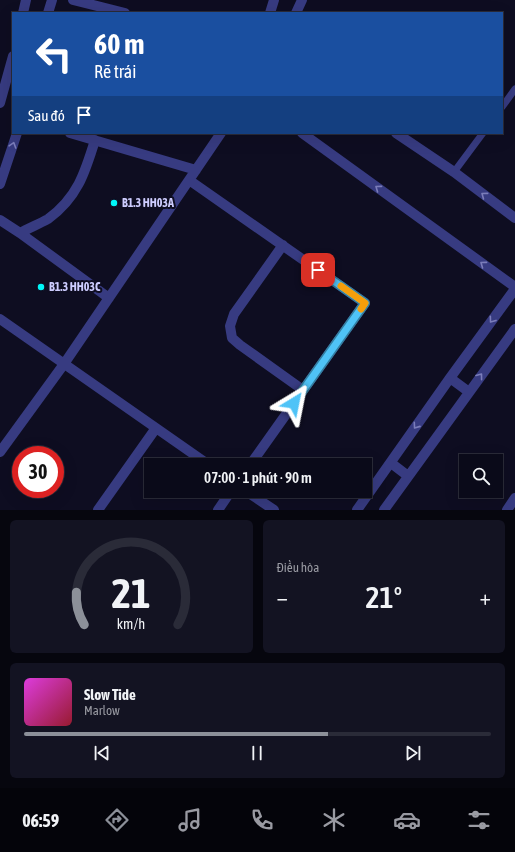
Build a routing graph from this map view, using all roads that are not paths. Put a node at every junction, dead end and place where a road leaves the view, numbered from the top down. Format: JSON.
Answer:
{"nodes":[{"id":1,"x":26,"y":0,"type":"edge"},
{"id":2,"x":52,"y":0,"type":"edge"},
{"id":3,"x":73,"y":0,"type":"edge"},
{"id":4,"x":274,"y":0,"type":"edge"},
{"id":5,"x":302,"y":0,"type":"edge"},
{"id":6,"x":23,"y":12,"type":"edge"},
{"id":7,"x":48,"y":12,"type":"edge"},
{"id":8,"x":121,"y":12,"type":"edge"},
{"id":9,"x":270,"y":12,"type":"edge"},
{"id":10,"x":296,"y":12,"type":"edge"},
{"id":11,"x":12,"y":60,"type":"edge"},
{"id":12,"x":515,"y":89,"type":"edge"},
{"id":13,"x":0,"y":103,"type":"edge"},
{"id":14,"x":503,"y":106,"type":"edge"},
{"id":15,"x":17,"y":134,"type":"edge"},
{"id":16,"x":74,"y":134,"type":"edge"},
{"id":17,"x":220,"y":134,"type":"edge"},
{"id":18,"x":303,"y":134,"type":"edge"},
{"id":19,"x":397,"y":134,"type":"edge"},
{"id":20,"x":482,"y":134,"type":"edge"},
{"id":21,"x":95,"y":140,"type":"junction"},
{"id":22,"x":196,"y":170,"type":"junction"},
{"id":23,"x":454,"y":172,"type":"junction"},
{"id":24,"x":189,"y":180,"type":"junction"},
{"id":25,"x":0,"y":184,"type":"edge"},
{"id":26,"x":515,"y":218,"type":"edge"},
{"id":27,"x":0,"y":220,"type":"edge"},
{"id":28,"x":20,"y":233,"type":"junction"},
{"id":29,"x":283,"y":245,"type":"junction"},
{"id":30,"x":515,"y":288,"type":"edge"},
{"id":31,"x":109,"y":298,"type":"junction"},
{"id":32,"x":0,"y":319,"type":"edge"},
{"id":33,"x":515,"y":329,"type":"edge"},
{"id":34,"x":64,"y":364,"type":"junction"},
{"id":35,"x":450,"y":378,"type":"junction"},
{"id":36,"x":303,"y":390,"type":"junction"},
{"id":37,"x":469,"y":392,"type":"junction"},
{"id":38,"x":156,"y":428,"type":"junction"},
{"id":39,"x":0,"y":452,"type":"edge"},
{"id":40,"x":199,"y":458,"type":"edge"},
{"id":41,"x":255,"y":458,"type":"edge"},
{"id":42,"x":390,"y":463,"type":"junction"},
{"id":43,"x":408,"y":476,"type":"junction"},
{"id":44,"x":227,"y":498,"type":"edge"},
{"id":45,"x":256,"y":498,"type":"edge"},
{"id":46,"x":515,"y":498,"type":"edge"},
{"id":47,"x":98,"y":510,"type":"edge"},
{"id":48,"x":218,"y":510,"type":"edge"},
{"id":49,"x":274,"y":510,"type":"edge"},
{"id":50,"x":357,"y":510,"type":"edge"},
{"id":51,"x":384,"y":510,"type":"edge"},
{"id":52,"x":507,"y":510,"type":"edge"}],
"edges":[{"from":1,"to":6,"type":"street"},
{"from":2,"to":7,"type":"street"},
{"from":3,"to":8,"type":"street"},
{"from":4,"to":9,"type":"street"},
{"from":5,"to":10,"type":"street"},
{"from":11,"to":13,"type":"street"},
{"from":12,"to":14,"type":"lane"},
{"from":25,"to":15,"type":"street","one_way":true},
{"from":16,"to":21,"type":"street"},
{"from":17,"to":22,"type":"street"},
{"from":30,"to":18,"type":"street","one_way":true},
{"from":19,"to":23,"type":"street"},
{"from":20,"to":23,"type":"lane"},
{"from":21,"to":22,"type":"street"},
{"from":21,"to":28,"type":"street"},
{"from":22,"to":24,"type":"street"},
{"from":26,"to":23,"type":"street","one_way":true},
{"from":24,"to":29,"type":"street"},
{"from":24,"to":31,"type":"street"},
{"from":27,"to":28,"type":"street"},
{"from":28,"to":31,"type":"street"},
{"from":29,"to":36,"type":"street"},
{"from":29,"to":36,"type":"street"},
{"from":30,"to":35,"type":"street","one_way":true},
{"from":31,"to":34,"type":"street"},
{"from":32,"to":34,"type":"street"},
{"from":37,"to":33,"type":"street","one_way":true},
{"from":34,"to":38,"type":"street"},
{"from":34,"to":39,"type":"street"},
{"from":35,"to":37,"type":"street"},
{"from":35,"to":42,"type":"street","one_way":true},
{"from":36,"to":41,"type":"street"},
{"from":37,"to":43,"type":"street"},
{"from":38,"to":40,"type":"street"},
{"from":38,"to":47,"type":"street"},
{"from":42,"to":43,"type":"street"},
{"from":42,"to":50,"type":"street"},
{"from":43,"to":51,"type":"street"},
{"from":44,"to":48,"type":"street"},
{"from":45,"to":49,"type":"street"},
{"from":46,"to":52,"type":"street"}]}
